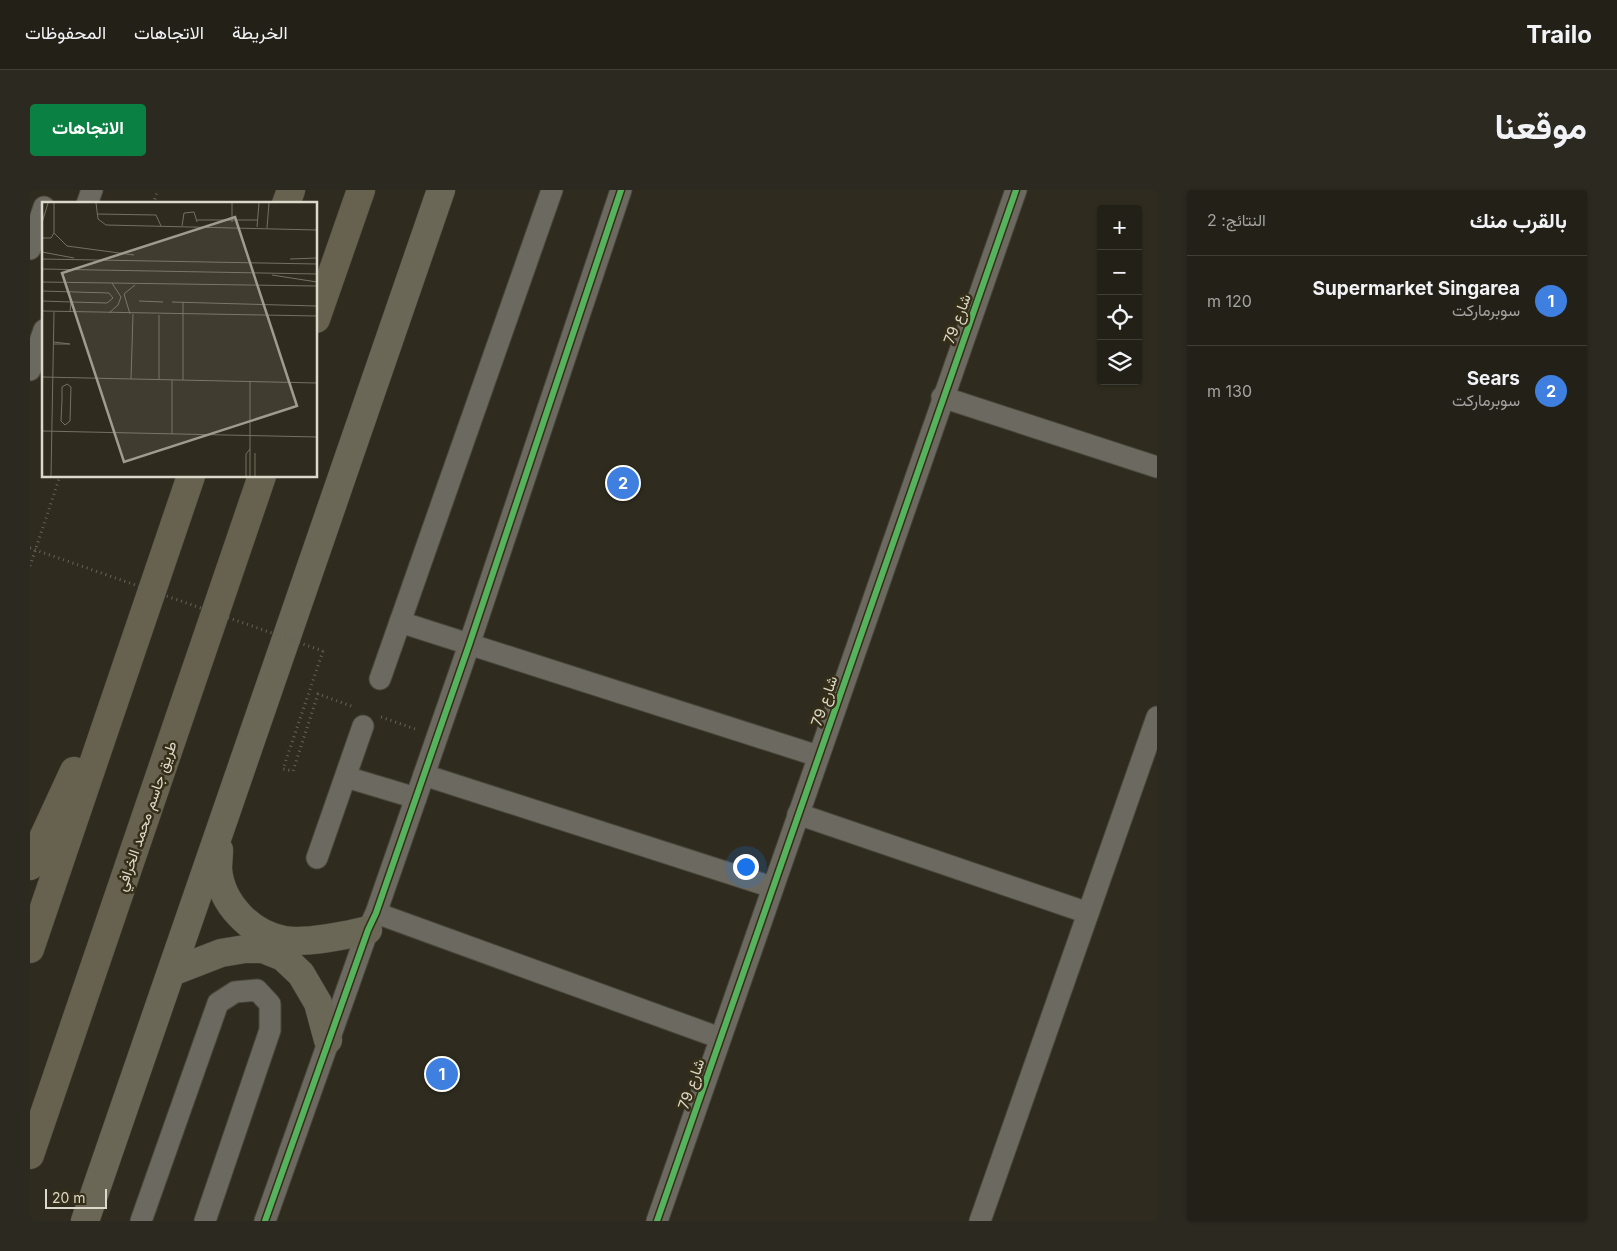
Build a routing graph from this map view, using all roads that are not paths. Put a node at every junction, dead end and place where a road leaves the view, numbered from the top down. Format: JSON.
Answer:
{"nodes":[{"id":1,"x":49,"y":190,"type":"edge"},
{"id":2,"x":92,"y":190,"type":"edge"},
{"id":3,"x":291,"y":190,"type":"edge"},
{"id":4,"x":361,"y":190,"type":"edge"},
{"id":5,"x":441,"y":190,"type":"edge"},
{"id":6,"x":552,"y":190,"type":"edge"},
{"id":7,"x":621,"y":190,"type":"edge"},
{"id":8,"x":1016,"y":190,"type":"edge"},
{"id":9,"x":44,"y":202,"type":"edge"},
{"id":10,"x":88,"y":202,"type":"edge"},
{"id":11,"x":287,"y":202,"type":"edge"},
{"id":12,"x":41,"y":211,"type":"edge"},
{"id":13,"x":30,"y":248,"type":"edge"},
{"id":14,"x":318,"y":313,"type":"edge"},
{"id":15,"x":42,"y":336,"type":"edge"},
{"id":16,"x":30,"y":370,"type":"edge"},
{"id":17,"x":942,"y":397,"type":"junction"},
{"id":18,"x":1157,"y":468,"type":"edge"},
{"id":19,"x":191,"y":478,"type":"edge"},
{"id":20,"x":261,"y":478,"type":"edge"},
{"id":21,"x":400,"y":622,"type":"junction"},
{"id":22,"x":469,"y":644,"type":"junction"},
{"id":23,"x":131,"y":650,"type":"junction"},
{"id":24,"x":380,"y":679,"type":"dead end"},
{"id":25,"x":1157,"y":717,"type":"edge"},
{"id":26,"x":364,"y":726,"type":"dead end"},
{"id":27,"x":818,"y":756,"type":"junction"},
{"id":28,"x":424,"y":775,"type":"junction"},
{"id":29,"x":346,"y":777,"type":"junction"},
{"id":30,"x":416,"y":798,"type":"junction"},
{"id":31,"x":798,"y":814,"type":"junction"},
{"id":32,"x":221,"y":829,"type":"junction"},
{"id":33,"x":317,"y":858,"type":"dead end"},
{"id":34,"x":30,"y":866,"type":"edge"},
{"id":35,"x":772,"y":888,"type":"junction"},
{"id":36,"x":1088,"y":913,"type":"junction"},
{"id":37,"x":372,"y":922,"type":"junction"},
{"id":38,"x":30,"y":949,"type":"edge"},
{"id":39,"x":172,"y":972,"type":"junction"},
{"id":40,"x":720,"y":1038,"type":"junction"},
{"id":41,"x":328,"y":1040,"type":"junction"},
{"id":42,"x":30,"y":1155,"type":"edge"},
{"id":43,"x":85,"y":1221,"type":"edge"},
{"id":44,"x":141,"y":1221,"type":"edge"},
{"id":45,"x":205,"y":1221,"type":"edge"},
{"id":46,"x":265,"y":1221,"type":"edge"},
{"id":47,"x":657,"y":1221,"type":"edge"},
{"id":48,"x":980,"y":1221,"type":"edge"}],
"edges":[{"from":1,"to":9,"type":"street"},
{"from":2,"to":10,"type":"street"},
{"from":3,"to":11,"type":"highway"},
{"from":4,"to":14,"type":"highway"},
{"from":5,"to":32,"type":"main road"},
{"from":6,"to":21,"type":"street"},
{"from":7,"to":22,"type":"street"},
{"from":8,"to":17,"type":"street","name":"شارع 79"},
{"from":12,"to":13,"type":"street"},
{"from":15,"to":16,"type":"street"},
{"from":17,"to":18,"type":"street"},
{"from":17,"to":27,"type":"street","name":"شارع 79"},
{"from":19,"to":23,"type":"highway"},
{"from":20,"to":42,"type":"highway","name":"طريق جاسم محمد الخرافي"},
{"from":21,"to":22,"type":"street"},
{"from":21,"to":24,"type":"street"},
{"from":22,"to":27,"type":"street"},
{"from":22,"to":28,"type":"street"},
{"from":23,"to":34,"type":"highway"},
{"from":23,"to":38,"type":"highway"},
{"from":25,"to":36,"type":"street"},
{"from":26,"to":29,"type":"street"},
{"from":27,"to":31,"type":"street","name":"شارع 79"},
{"from":28,"to":30,"type":"street"},
{"from":28,"to":35,"type":"street"},
{"from":29,"to":30,"type":"street"},
{"from":29,"to":33,"type":"street"},
{"from":30,"to":37,"type":"street"},
{"from":31,"to":35,"type":"street","name":"شارع 79"},
{"from":31,"to":36,"type":"street"},
{"from":32,"to":37,"type":"main road"},
{"from":32,"to":39,"type":"main road"},
{"from":35,"to":40,"type":"street","name":"شارع 79"},
{"from":36,"to":48,"type":"street"},
{"from":37,"to":40,"type":"street"},
{"from":37,"to":41,"type":"street"},
{"from":39,"to":41,"type":"main road"},
{"from":39,"to":43,"type":"main road"},
{"from":40,"to":47,"type":"street","name":"شارع 79"},
{"from":41,"to":46,"type":"street"},
{"from":44,"to":45,"type":"street"}]}
